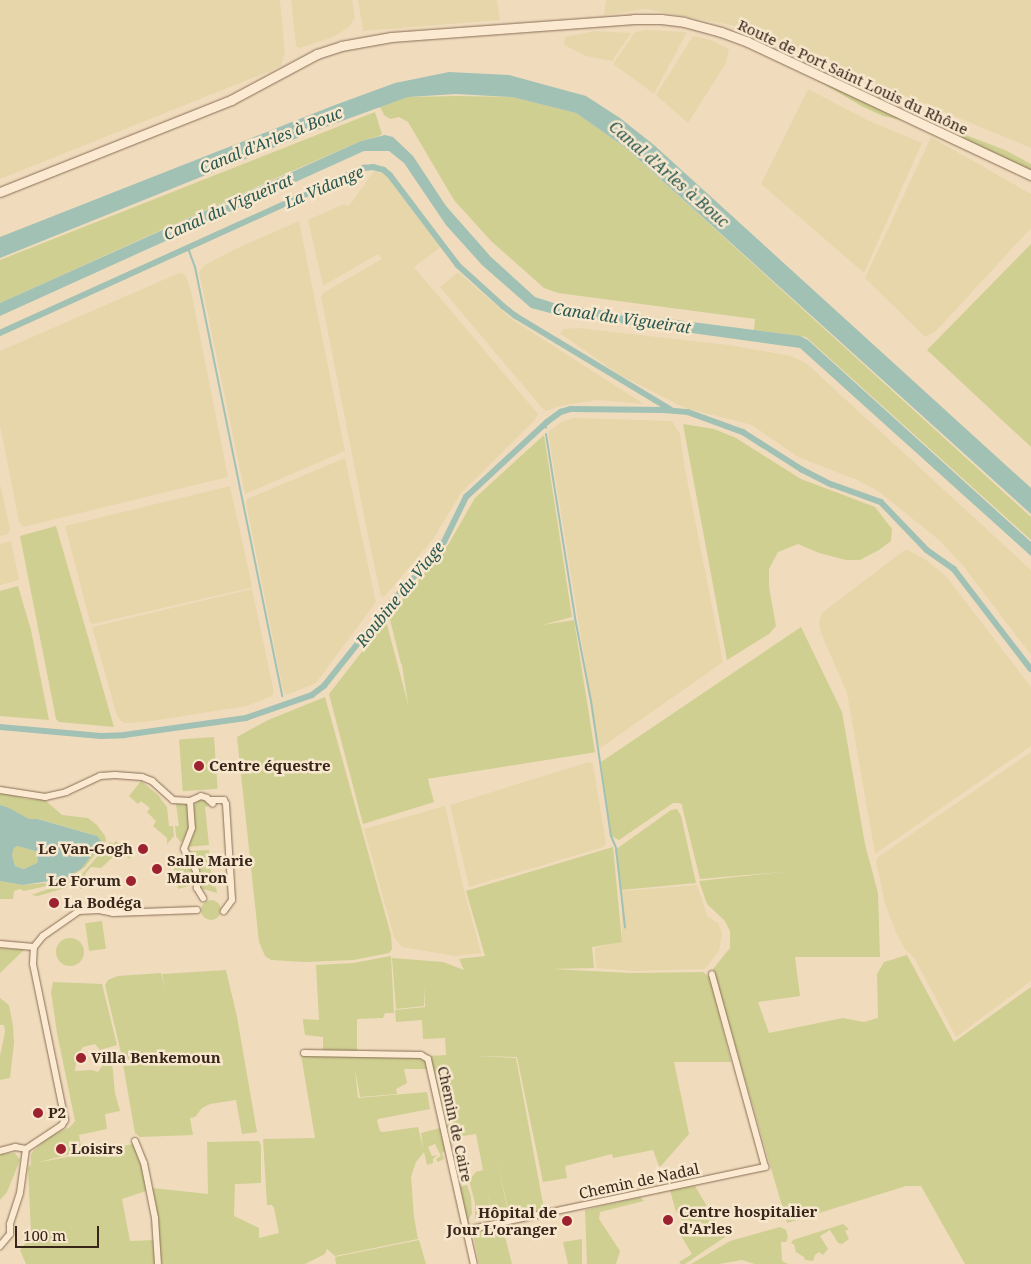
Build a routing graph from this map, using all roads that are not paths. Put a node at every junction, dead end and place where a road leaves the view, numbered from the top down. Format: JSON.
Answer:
{"nodes":[{"id":1,"x":1031,"y":175,"type":"edge"},
{"id":2,"x":0,"y":192,"type":"edge"},
{"id":3,"x":0,"y":790,"type":"edge"},
{"id":4,"x":190,"y":801,"type":"junction"},
{"id":5,"x":203,"y":898,"type":"dead end"},
{"id":6,"x":197,"y":910,"type":"dead end"},
{"id":7,"x":224,"y":912,"type":"dead end"},
{"id":8,"x":0,"y":944,"type":"edge"},
{"id":9,"x":34,"y":947,"type":"junction"},
{"id":10,"x":712,"y":974,"type":"dead end"},
{"id":11,"x":304,"y":1053,"type":"dead end"},
{"id":12,"x":134,"y":1141,"type":"dead end"},
{"id":13,"x":26,"y":1149,"type":"junction"},
{"id":14,"x":0,"y":1150,"type":"edge"},
{"id":15,"x":466,"y":1230,"type":"junction"},
{"id":16,"x":0,"y":1246,"type":"edge"},
{"id":17,"x":158,"y":1264,"type":"edge"},
{"id":18,"x":474,"y":1264,"type":"edge"}],
"edges":[{"from":1,"to":2,"type":"main road","name":"Route de Port Saint Louis du Rhône"},
{"from":3,"to":4,"type":"street"},
{"from":4,"to":5,"type":"street"},
{"from":4,"to":7,"type":"street"},
{"from":6,"to":9,"type":"street"},
{"from":8,"to":9,"type":"street"},
{"from":9,"to":13,"type":"street"},
{"from":10,"to":15,"type":"street","name":"Chemin de Nadal"},
{"from":11,"to":15,"type":"street","name":"Chemin de Caire"},
{"from":12,"to":17,"type":"street"},
{"from":13,"to":14,"type":"street"},
{"from":13,"to":16,"type":"street"},
{"from":15,"to":18,"type":"street"}]}
